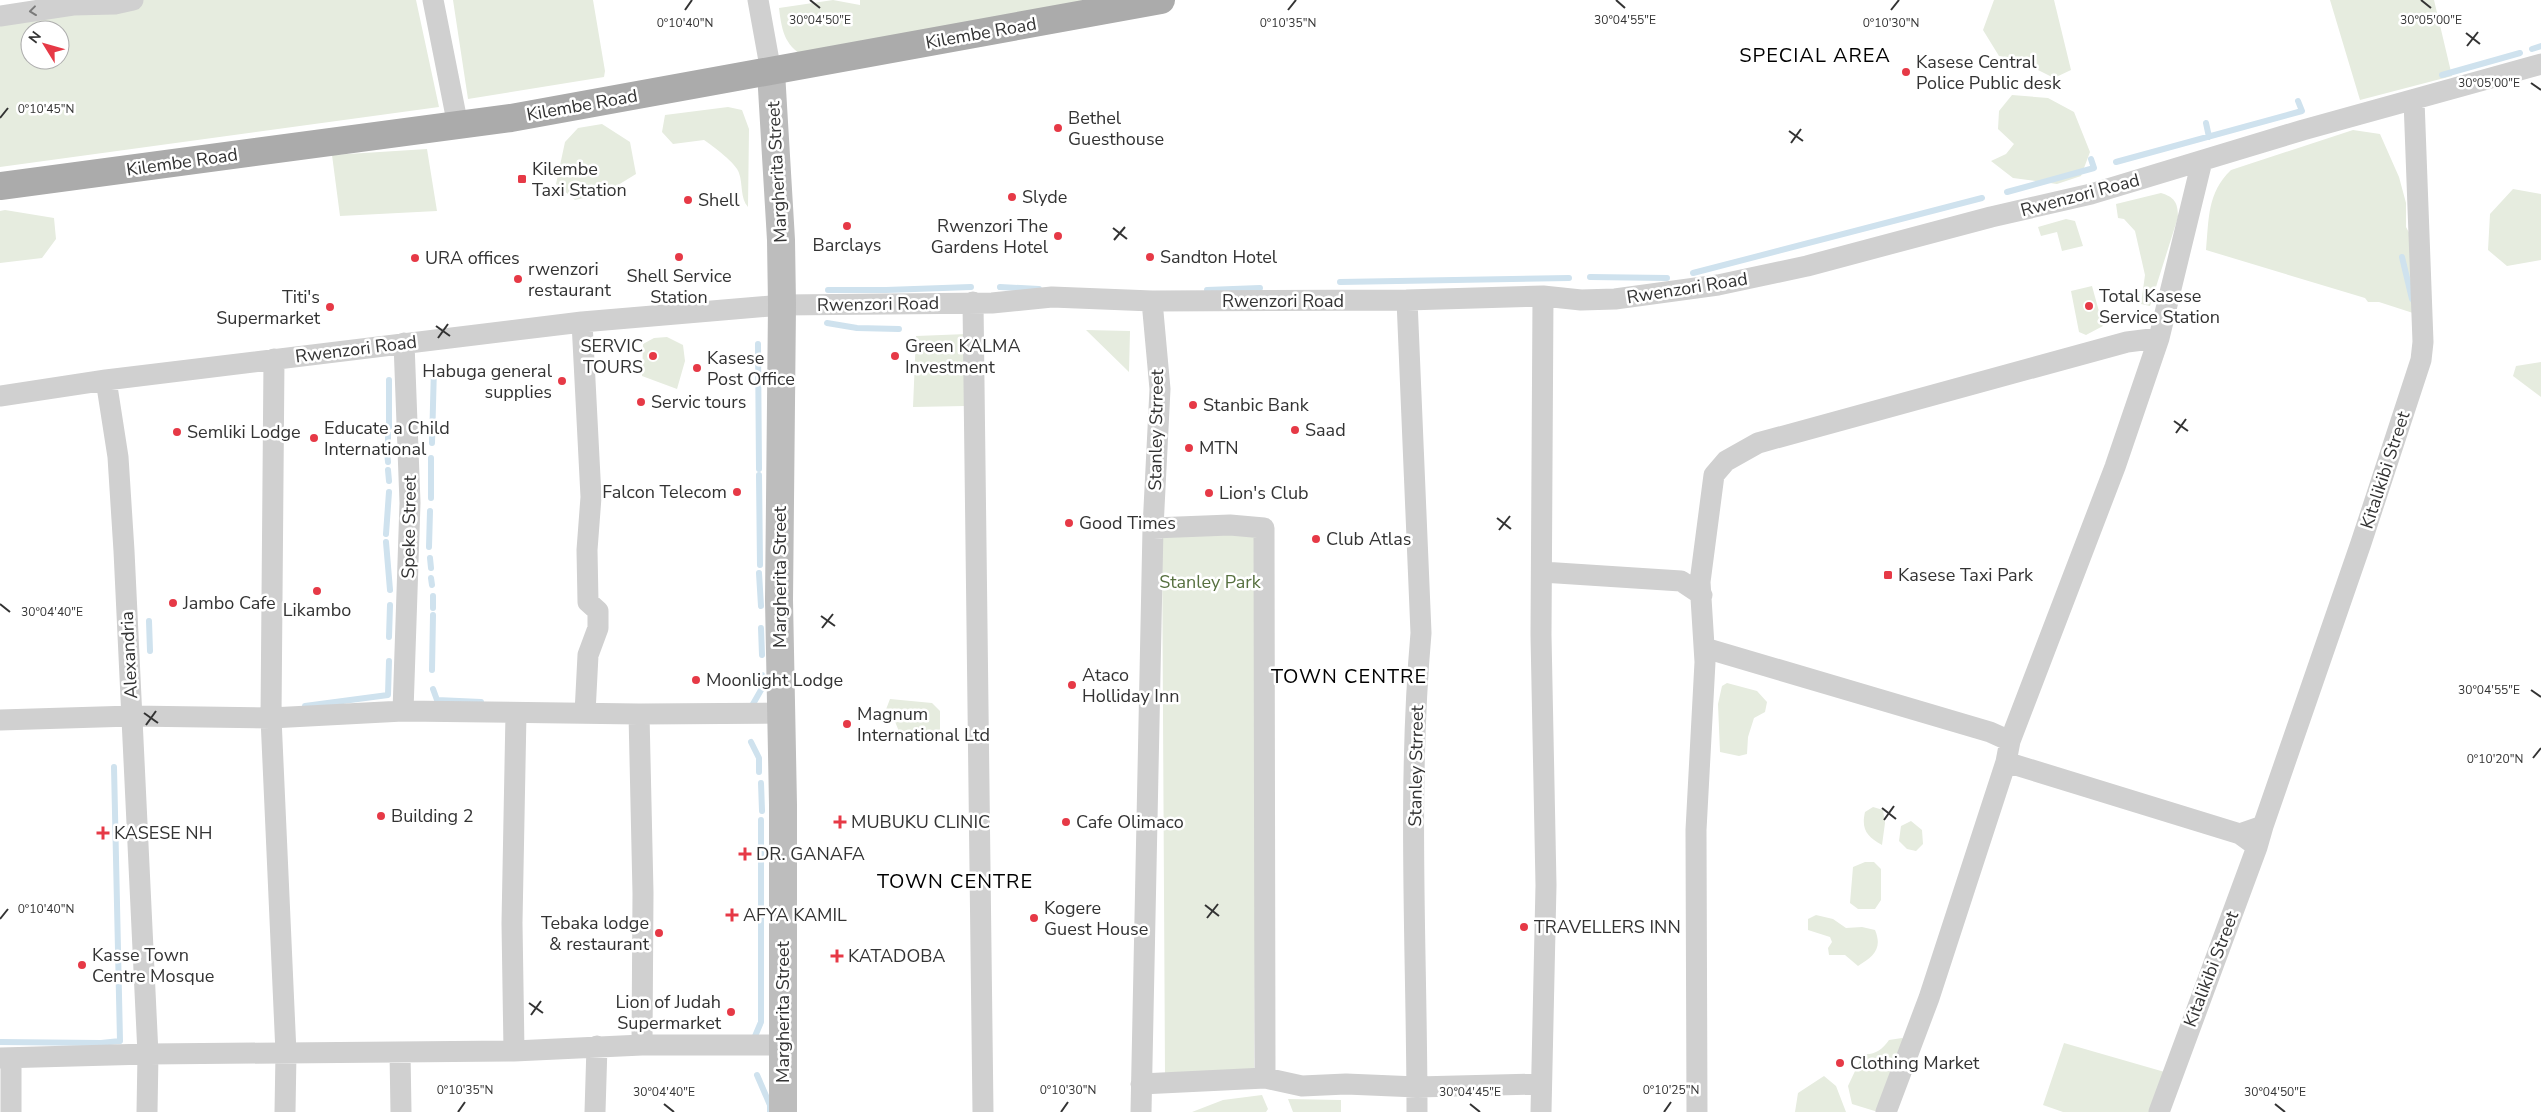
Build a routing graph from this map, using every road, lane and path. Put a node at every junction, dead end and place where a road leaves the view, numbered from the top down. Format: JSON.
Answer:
{"nodes":[{"id":1,"x":133,"y":0,"type":"edge"},
{"id":2,"x":433,"y":0,"type":"edge"},
{"id":3,"x":758,"y":0,"type":"edge"},
{"id":4,"x":1161,"y":0,"type":"edge"},
{"id":5,"x":0,"y":16,"type":"edge"},
{"id":6,"x":2541,"y":64,"type":"edge"},
{"id":7,"x":771,"y":72,"type":"junction"},
{"id":8,"x":2414,"y":100,"type":"junction"},
{"id":9,"x":458,"y":126,"type":"junction"},
{"id":10,"x":2202,"y":160,"type":"junction"},
{"id":11,"x":0,"y":186,"type":"edge"},
{"id":12,"x":1543,"y":296,"type":"junction"},
{"id":13,"x":1407,"y":300,"type":"junction"},
{"id":14,"x":1152,"y":301,"type":"junction"},
{"id":15,"x":973,"y":302,"type":"junction"},
{"id":16,"x":782,"y":305,"type":"junction"},
{"id":17,"x":582,"y":322,"type":"junction"},
{"id":18,"x":2159,"y":338,"type":"junction"},
{"id":19,"x":404,"y":343,"type":"junction"},
{"id":20,"x":274,"y":359,"type":"junction"},
{"id":21,"x":106,"y":380,"type":"junction"},
{"id":22,"x":0,"y":396,"type":"edge"},
{"id":23,"x":1153,"y":528,"type":"junction"},
{"id":24,"x":1702,"y":568,"type":"junction"},
{"id":25,"x":1542,"y":572,"type":"junction"},
{"id":26,"x":1681,"y":581,"type":"junction"},
{"id":27,"x":1702,"y":595,"type":"junction"},
{"id":28,"x":1705,"y":648,"type":"junction"},
{"id":29,"x":402,"y":711,"type":"junction"},
{"id":30,"x":585,"y":712,"type":"junction"},
{"id":31,"x":516,"y":713,"type":"junction"},
{"id":32,"x":782,"y":713,"type":"junction"},
{"id":33,"x":639,"y":714,"type":"junction"},
{"id":34,"x":132,"y":716,"type":"junction"},
{"id":35,"x":271,"y":718,"type":"junction"},
{"id":36,"x":0,"y":720,"type":"edge"},
{"id":37,"x":2010,"y":741,"type":"junction"},
{"id":38,"x":2006,"y":762,"type":"junction"},
{"id":39,"x":2263,"y":826,"type":"junction"},
{"id":40,"x":2240,"y":834,"type":"junction"},
{"id":41,"x":2257,"y":847,"type":"junction"},
{"id":42,"x":642,"y":1045,"type":"junction"},
{"id":43,"x":782,"y":1045,"type":"junction"},
{"id":44,"x":597,"y":1046,"type":"junction"},
{"id":45,"x":514,"y":1051,"type":"junction"},
{"id":46,"x":400,"y":1052,"type":"junction"},
{"id":47,"x":286,"y":1053,"type":"junction"},
{"id":48,"x":148,"y":1054,"type":"junction"},
{"id":49,"x":6,"y":1058,"type":"edge"},
{"id":50,"x":1265,"y":1078,"type":"junction"},
{"id":51,"x":1141,"y":1084,"type":"junction"},
{"id":52,"x":1542,"y":1084,"type":"junction"},
{"id":53,"x":1417,"y":1087,"type":"junction"},
{"id":54,"x":11,"y":1112,"type":"edge"},
{"id":55,"x":147,"y":1112,"type":"edge"},
{"id":56,"x":285,"y":1112,"type":"edge"},
{"id":57,"x":402,"y":1112,"type":"edge"},
{"id":58,"x":595,"y":1112,"type":"edge"},
{"id":59,"x":783,"y":1112,"type":"edge"},
{"id":60,"x":983,"y":1112,"type":"edge"},
{"id":61,"x":1141,"y":1112,"type":"edge"},
{"id":62,"x":1417,"y":1112,"type":"edge"},
{"id":63,"x":1541,"y":1112,"type":"edge"},
{"id":64,"x":1698,"y":1112,"type":"edge"},
{"id":65,"x":1886,"y":1112,"type":"edge"},
{"id":66,"x":2159,"y":1112,"type":"edge"}],
"edges":[{"from":1,"to":5,"type":"street","one_way":true},
{"from":2,"to":9,"type":"street"},
{"from":3,"to":7,"type":"street"},
{"from":4,"to":7,"type":"main road","name":"Kilembe Road"},
{"from":6,"to":8,"type":"street","name":"Rwenzori Road"},
{"from":7,"to":9,"type":"main road","name":"Kilembe Road"},
{"from":7,"to":16,"type":"street","name":"Margherita Street"},
{"from":8,"to":10,"type":"street","name":"Rwenzori Road"},
{"from":8,"to":39,"type":"street","name":"Kitalikibi Street"},
{"from":9,"to":11,"type":"main road","name":"Kilembe Road"},
{"from":10,"to":12,"type":"street","name":"Rwenzori Road"},
{"from":10,"to":18,"type":"street"},
{"from":12,"to":13,"type":"street","name":"Rwenzori Road"},
{"from":12,"to":25,"type":"street"},
{"from":13,"to":14,"type":"street","name":"Rwenzori Road"},
{"from":13,"to":53,"type":"street","name":"Stanley Strreet"},
{"from":14,"to":15,"type":"street","name":"Rwenzori Road"},
{"from":14,"to":23,"type":"street","name":"Stanley Strreet"},
{"from":15,"to":16,"type":"street","name":"Rwenzori Road"},
{"from":15,"to":60,"type":"street"},
{"from":16,"to":17,"type":"street","name":"Rwenzori Road"},
{"from":16,"to":32,"type":"street","name":"Margherita Street"},
{"from":17,"to":19,"type":"street","name":"Rwenzori Road"},
{"from":17,"to":30,"type":"street"},
{"from":18,"to":24,"type":"street"},
{"from":18,"to":37,"type":"street"},
{"from":19,"to":20,"type":"street","name":"Rwenzori Road"},
{"from":19,"to":29,"type":"street","name":"Speke Street"},
{"from":20,"to":21,"type":"street","name":"Rwenzori Road"},
{"from":20,"to":35,"type":"street"},
{"from":21,"to":22,"type":"street","name":"Rwenzori Road"},
{"from":21,"to":34,"type":"street","name":"Alexandria"},
{"from":23,"to":50,"type":"street"},
{"from":23,"to":51,"type":"street","name":"Stanley Strreet"},
{"from":24,"to":26,"type":"street"},
{"from":24,"to":27,"type":"street"},
{"from":25,"to":26,"type":"street"},
{"from":25,"to":52,"type":"street"},
{"from":26,"to":27,"type":"street"},
{"from":27,"to":28,"type":"street"},
{"from":28,"to":37,"type":"street"},
{"from":28,"to":64,"type":"street"},
{"from":29,"to":31,"type":"street"},
{"from":29,"to":35,"type":"street"},
{"from":30,"to":31,"type":"street"},
{"from":30,"to":33,"type":"street"},
{"from":31,"to":45,"type":"street"},
{"from":32,"to":33,"type":"street"},
{"from":32,"to":43,"type":"street","name":"Margherita Street"},
{"from":33,"to":42,"type":"street"},
{"from":34,"to":35,"type":"street"},
{"from":34,"to":36,"type":"street"},
{"from":34,"to":48,"type":"street","name":"Alexandria"},
{"from":35,"to":47,"type":"street"},
{"from":37,"to":38,"type":"street"},
{"from":38,"to":40,"type":"street"},
{"from":38,"to":65,"type":"street"},
{"from":39,"to":40,"type":"street"},
{"from":39,"to":41,"type":"street","name":"Kitalikibi Street"},
{"from":40,"to":41,"type":"street"},
{"from":41,"to":66,"type":"street","name":"Kitalikibi Street"},
{"from":42,"to":43,"type":"street"},
{"from":42,"to":44,"type":"street"},
{"from":43,"to":59,"type":"street","name":"Margherita Street"},
{"from":44,"to":45,"type":"street"},
{"from":44,"to":58,"type":"street"},
{"from":45,"to":46,"type":"street"},
{"from":46,"to":47,"type":"street"},
{"from":46,"to":57,"type":"street"},
{"from":47,"to":48,"type":"street"},
{"from":47,"to":56,"type":"street"},
{"from":48,"to":49,"type":"street"},
{"from":48,"to":55,"type":"street","name":"Alexandria"},
{"from":49,"to":54,"type":"street"},
{"from":50,"to":51,"type":"street"},
{"from":50,"to":53,"type":"street"},
{"from":51,"to":61,"type":"street","name":"Stanley Strreet"},
{"from":52,"to":53,"type":"street"},
{"from":52,"to":63,"type":"street"},
{"from":53,"to":62,"type":"street","name":"Stanley Strreet"}]}
